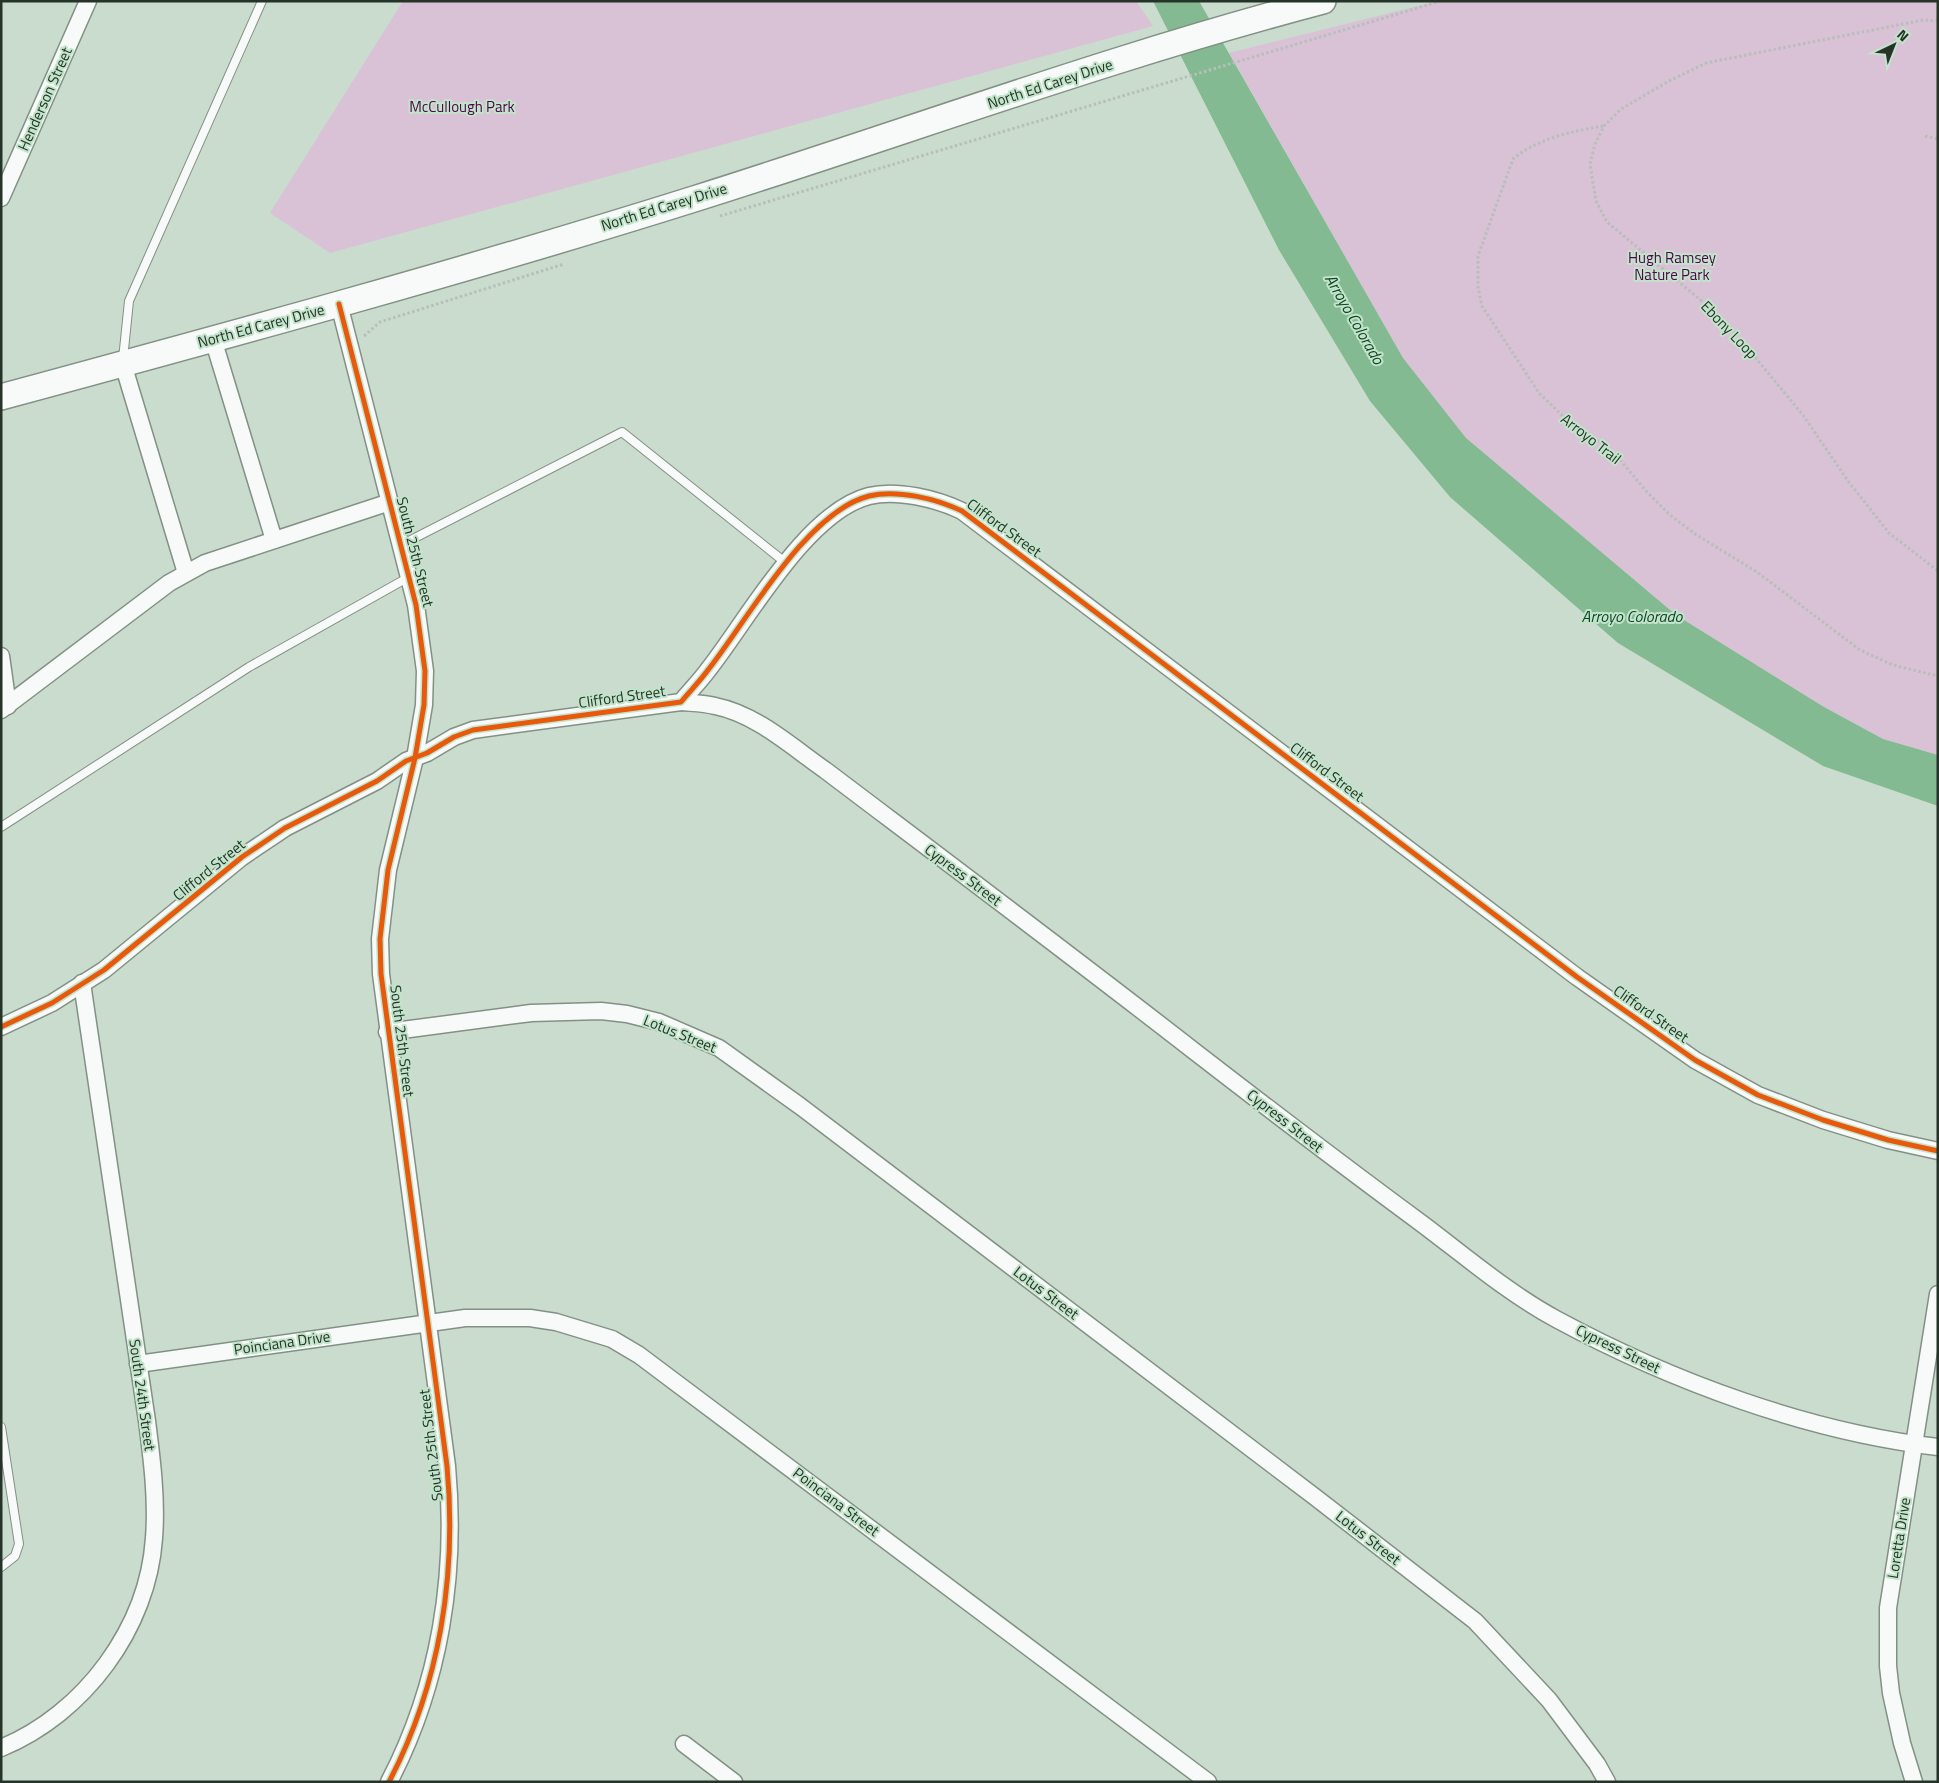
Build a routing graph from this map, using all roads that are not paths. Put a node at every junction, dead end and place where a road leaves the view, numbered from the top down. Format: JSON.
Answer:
{"nodes":[{"id":1,"x":88,"y":1,"type":"edge"},
{"id":2,"x":262,"y":1,"type":"edge"},
{"id":3,"x":1323,"y":1,"type":"edge"},
{"id":4,"x":1,"y":198,"type":"edge"},
{"id":5,"x":339,"y":304,"type":"junction"},
{"id":6,"x":213,"y":339,"type":"junction"},
{"id":7,"x":123,"y":364,"type":"junction"},
{"id":8,"x":1,"y":397,"type":"edge"},
{"id":9,"x":390,"y":502,"type":"junction"},
{"id":10,"x":274,"y":540,"type":"junction"},
{"id":11,"x":401,"y":545,"type":"junction"},
{"id":12,"x":787,"y":564,"type":"junction"},
{"id":13,"x":186,"y":574,"type":"junction"},
{"id":14,"x":409,"y":578,"type":"junction"},
{"id":15,"x":1,"y":656,"type":"edge"},
{"id":16,"x":681,"y":702,"type":"junction"},
{"id":17,"x":5,"y":708,"type":"edge"},
{"id":18,"x":415,"y":758,"type":"junction"},
{"id":19,"x":1,"y":827,"type":"edge"},
{"id":20,"x":82,"y":983,"type":"junction"},
{"id":21,"x":1,"y":1027,"type":"edge"},
{"id":22,"x":387,"y":1032,"type":"junction"},
{"id":23,"x":1938,"y":1151,"type":"edge"},
{"id":24,"x":1938,"y":1294,"type":"edge"},
{"id":25,"x":427,"y":1322,"type":"junction"},
{"id":26,"x":138,"y":1364,"type":"junction"},
{"id":27,"x":1,"y":1427,"type":"edge"},
{"id":28,"x":1915,"y":1444,"type":"junction"},
{"id":29,"x":1938,"y":1447,"type":"edge"},
{"id":30,"x":1,"y":1567,"type":"edge"},
{"id":31,"x":684,"y":1744,"type":"dead end"},
{"id":32,"x":1,"y":1748,"type":"edge"},
{"id":33,"x":389,"y":1782,"type":"edge"},
{"id":34,"x":734,"y":1782,"type":"edge"},
{"id":35,"x":1208,"y":1782,"type":"edge"},
{"id":36,"x":1607,"y":1782,"type":"edge"},
{"id":37,"x":1914,"y":1782,"type":"edge"}],
"edges":[{"from":1,"to":4,"type":"street","name":"Henderson Street"},
{"from":2,"to":7,"type":"lane"},
{"from":3,"to":5,"type":"main road","name":"North Ed Carey Drive"},
{"from":5,"to":6,"type":"main road","name":"North Ed Carey Drive"},
{"from":5,"to":9,"type":"street","name":"South 25th Street"},
{"from":6,"to":7,"type":"main road","name":"North Ed Carey Drive"},
{"from":6,"to":10,"type":"street"},
{"from":7,"to":8,"type":"main road","name":"North Ed Carey Drive"},
{"from":7,"to":13,"type":"street"},
{"from":9,"to":10,"type":"street"},
{"from":9,"to":11,"type":"street","name":"South 25th Street"},
{"from":10,"to":13,"type":"street"},
{"from":11,"to":12,"type":"lane"},
{"from":11,"to":14,"type":"street","name":"South 25th Street"},
{"from":12,"to":16,"type":"street","name":"Clifford Street"},
{"from":12,"to":23,"type":"street","name":"Clifford Street"},
{"from":13,"to":17,"type":"street"},
{"from":14,"to":18,"type":"street","name":"South 25th Street"},
{"from":14,"to":19,"type":"lane"},
{"from":15,"to":17,"type":"street"},
{"from":16,"to":18,"type":"street","name":"Clifford Street"},
{"from":16,"to":28,"type":"street","name":"Cypress Street"},
{"from":18,"to":20,"type":"street","name":"Clifford Street"},
{"from":18,"to":22,"type":"street","name":"South 25th Street"},
{"from":20,"to":21,"type":"street","name":"Clifford Street"},
{"from":20,"to":26,"type":"street","name":"South 24th Street"},
{"from":22,"to":25,"type":"street","name":"South 25th Street"},
{"from":22,"to":36,"type":"street","name":"Lotus Street"},
{"from":24,"to":28,"type":"street","name":"Loretta Drive"},
{"from":25,"to":26,"type":"street","name":"Poinciana Drive"},
{"from":25,"to":33,"type":"street","name":"South 25th Street"},
{"from":25,"to":35,"type":"street","name":"Poinciana Street"},
{"from":26,"to":32,"type":"street","name":"South 24th Street"},
{"from":27,"to":30,"type":"lane"},
{"from":28,"to":29,"type":"street","name":"Cypress Street"},
{"from":28,"to":37,"type":"street","name":"Loretta Drive"},
{"from":31,"to":34,"type":"street"}]}
